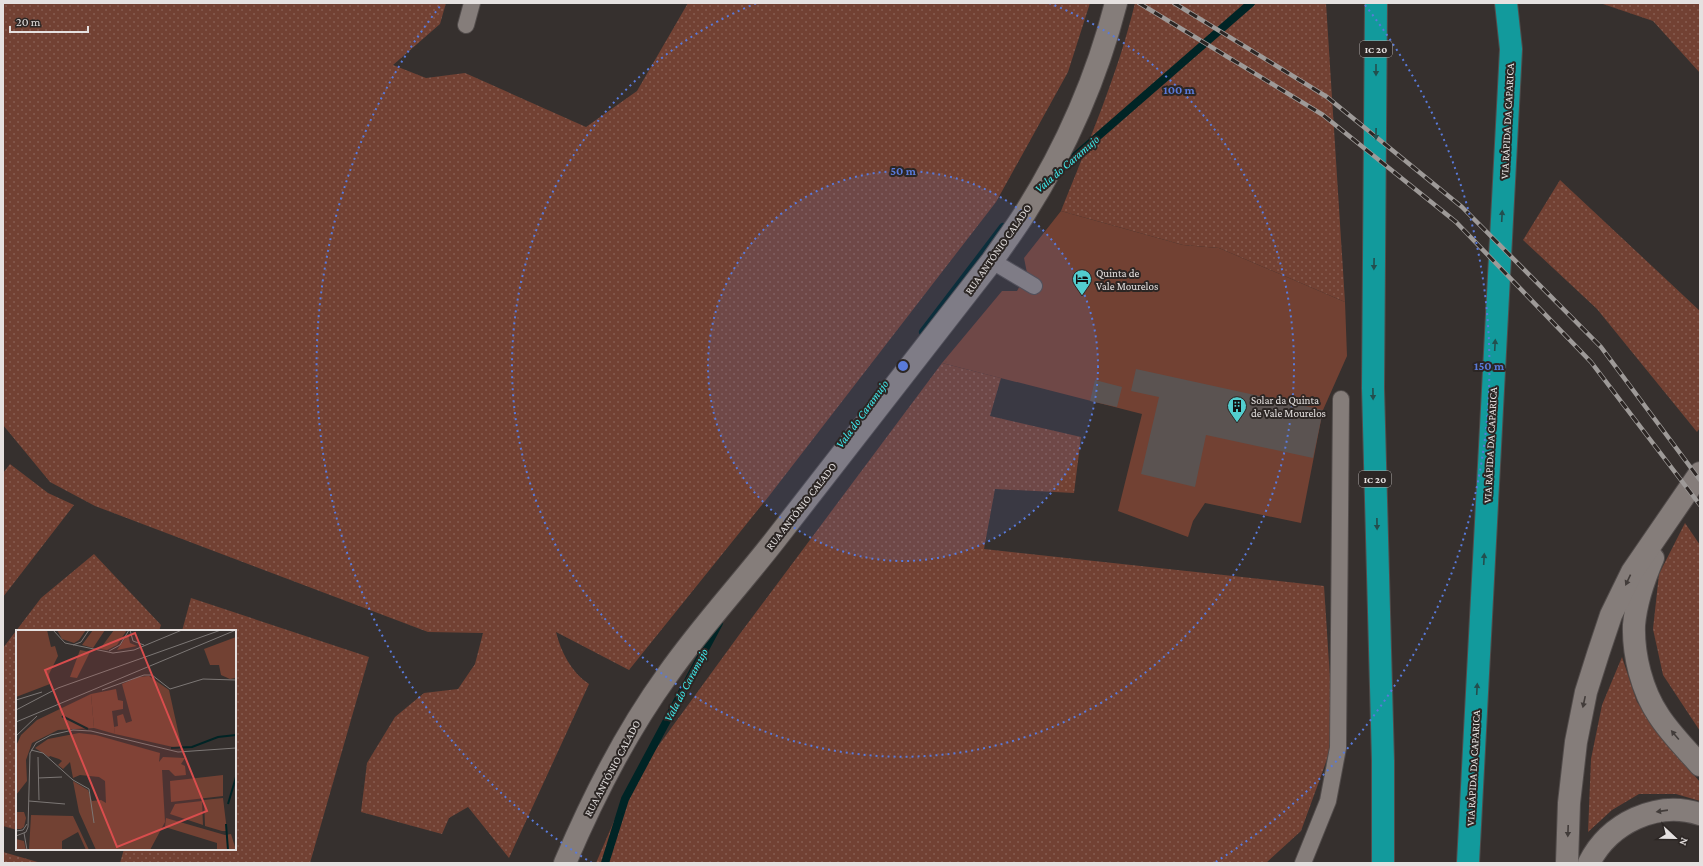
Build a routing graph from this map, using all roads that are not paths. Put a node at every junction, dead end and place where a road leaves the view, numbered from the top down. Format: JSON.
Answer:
{"nodes":[{"id":1,"x":472,"y":3,"type":"edge"},
{"id":2,"x":1116,"y":3,"type":"edge"},
{"id":3,"x":1376,"y":3,"type":"edge"},
{"id":4,"x":1506,"y":3,"type":"edge"},
{"id":5,"x":1515,"y":3,"type":"edge"},
{"id":6,"x":466,"y":25,"type":"dead end"},
{"id":7,"x":1511,"y":49,"type":"junction"},
{"id":8,"x":992,"y":261,"type":"junction"},
{"id":9,"x":1034,"y":286,"type":"dead end"},
{"id":10,"x":1341,"y":399,"type":"dead end"},
{"id":11,"x":1700,"y":473,"type":"edge"},
{"id":12,"x":1674,"y":513,"type":"junction"},
{"id":13,"x":1700,"y":765,"type":"edge"},
{"id":14,"x":1700,"y":814,"type":"edge"},
{"id":15,"x":565,"y":863,"type":"edge"},
{"id":16,"x":1303,"y":863,"type":"edge"},
{"id":17,"x":1384,"y":863,"type":"edge"},
{"id":18,"x":1468,"y":863,"type":"edge"},
{"id":19,"x":1567,"y":863,"type":"edge"},
{"id":20,"x":1589,"y":863,"type":"edge"}],
"edges":[{"from":1,"to":6,"type":"lane"},
{"from":2,"to":8,"type":"street","name":"RUA ANTÓNIO CALADO"},
{"from":3,"to":17,"type":"highway","number":"IC 20","one_way":true},
{"from":4,"to":7,"type":"highway","name":"VIA RÁPIDA DA CAPARICA"},
{"from":5,"to":7,"type":"highway"},
{"from":18,"to":7,"type":"highway","name":"VIA RÁPIDA DA CAPARICA","one_way":true},
{"from":8,"to":9,"type":"lane"},
{"from":8,"to":15,"type":"street","name":"RUA ANTÓNIO CALADO"},
{"from":10,"to":16,"type":"lane"},
{"from":11,"to":12,"type":"street"},
{"from":13,"to":12,"type":"street","one_way":true},
{"from":12,"to":19,"type":"street","one_way":true},
{"from":14,"to":20,"type":"street","one_way":true}]}
